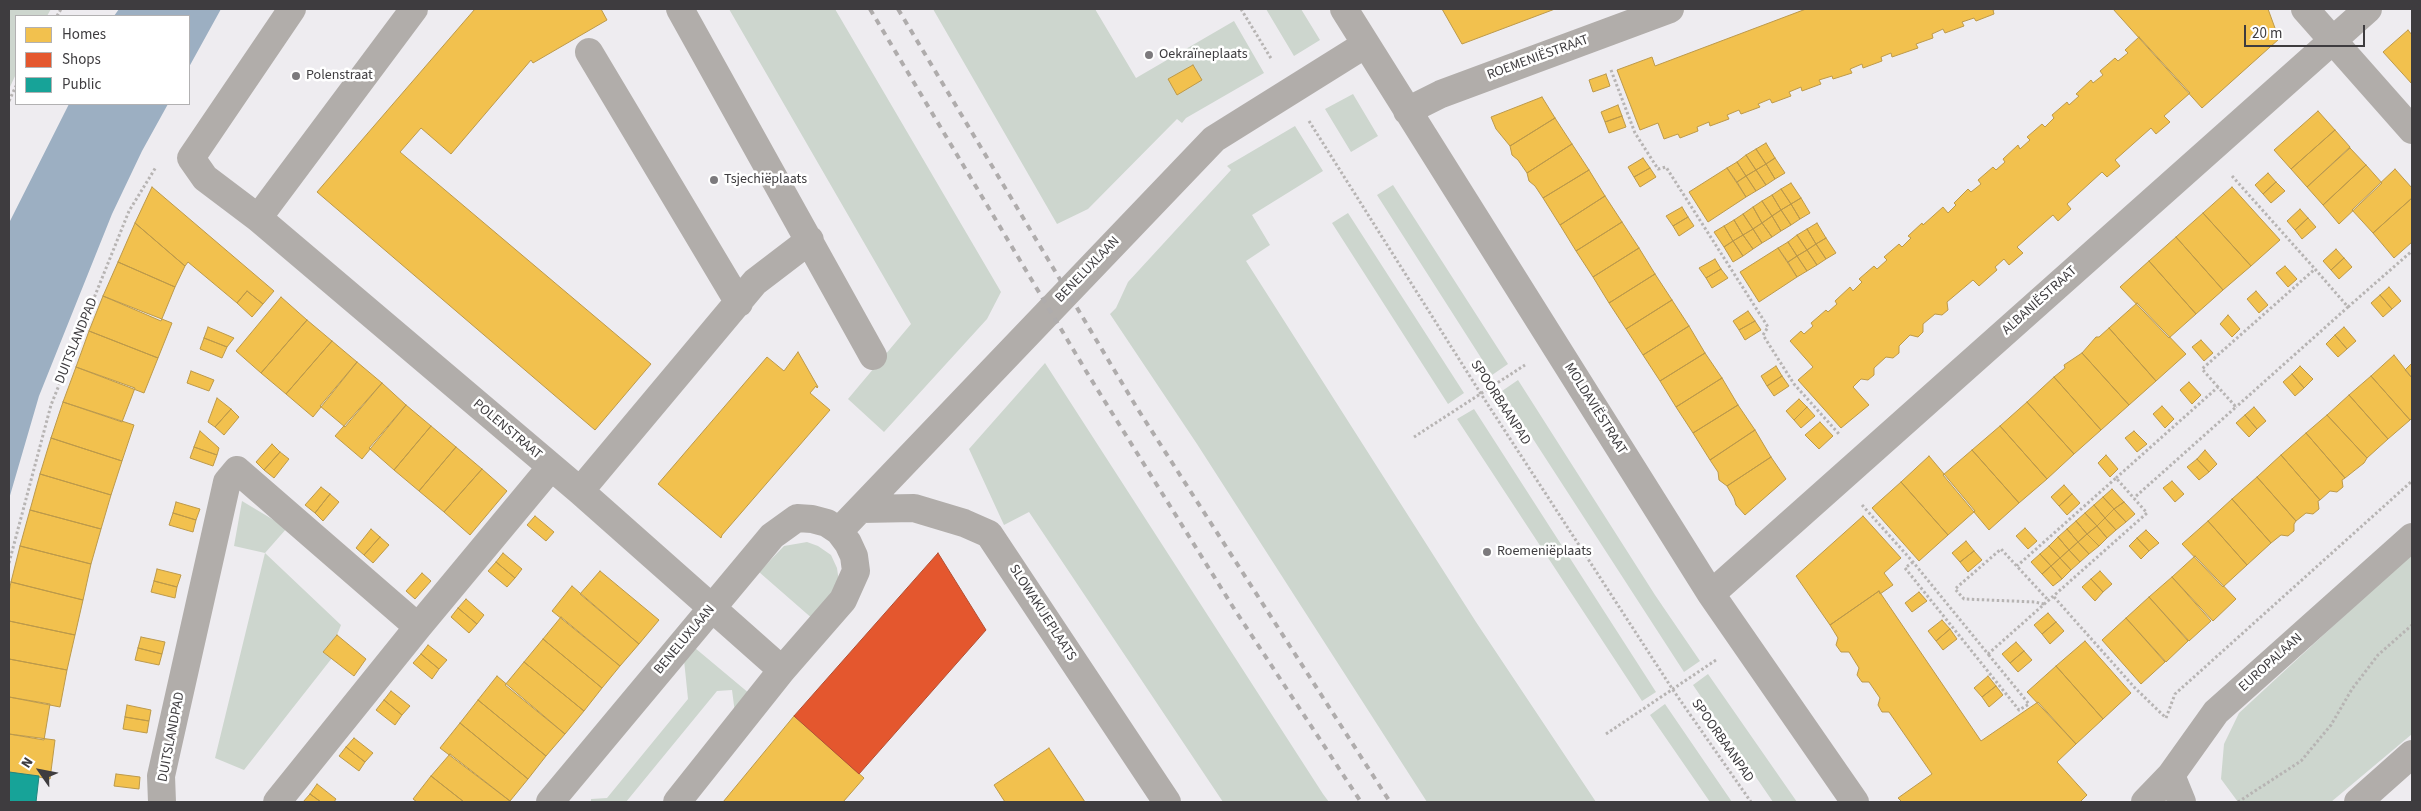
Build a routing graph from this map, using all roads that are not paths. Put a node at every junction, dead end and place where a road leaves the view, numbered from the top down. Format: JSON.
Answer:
{"nodes":[{"id":1,"x":292,"y":9,"type":"edge"},
{"id":2,"x":414,"y":9,"type":"edge"},
{"id":3,"x":680,"y":9,"type":"edge"},
{"id":4,"x":1344,"y":9,"type":"edge"},
{"id":5,"x":1670,"y":9,"type":"edge"},
{"id":6,"x":2305,"y":9,"type":"edge"},
{"id":7,"x":2368,"y":9,"type":"edge"},
{"id":8,"x":2332,"y":41,"type":"junction"},
{"id":9,"x":1366,"y":44,"type":"junction"},
{"id":10,"x":589,"y":52,"type":"dead end"},
{"id":11,"x":1407,"y":111,"type":"junction"},
{"id":12,"x":2412,"y":130,"type":"edge"},
{"id":13,"x":258,"y":218,"type":"junction"},
{"id":14,"x":810,"y":240,"type":"junction"},
{"id":15,"x":739,"y":303,"type":"junction"},
{"id":16,"x":873,"y":356,"type":"dead end"},
{"id":17,"x":551,"y":467,"type":"junction"},
{"id":18,"x":580,"y":491,"type":"junction"},
{"id":19,"x":861,"y":509,"type":"junction"},
{"id":20,"x":839,"y":531,"type":"junction"},
{"id":21,"x":2412,"y":537,"type":"edge"},
{"id":22,"x":1711,"y":594,"type":"junction"},
{"id":23,"x":711,"y":608,"type":"junction"},
{"id":24,"x":418,"y":627,"type":"junction"},
{"id":25,"x":782,"y":670,"type":"junction"},
{"id":26,"x":2412,"y":754,"type":"edge"},
{"id":27,"x":2171,"y":775,"type":"junction"},
{"id":28,"x":162,"y":802,"type":"edge"},
{"id":29,"x":277,"y":802,"type":"edge"},
{"id":30,"x":550,"y":802,"type":"edge"},
{"id":31,"x":677,"y":802,"type":"edge"},
{"id":32,"x":1167,"y":802,"type":"edge"},
{"id":33,"x":1855,"y":802,"type":"edge"},
{"id":34,"x":2145,"y":802,"type":"edge"},
{"id":35,"x":2182,"y":802,"type":"edge"},
{"id":36,"x":2358,"y":802,"type":"edge"}],
"edges":[{"from":1,"to":13,"type":"street","name":"POLENSTRAAT"},
{"from":2,"to":13,"type":"street"},
{"from":3,"to":14,"type":"street"},
{"from":4,"to":9,"type":"street","name":"MOLDAVIËSTRAAT"},
{"from":5,"to":11,"type":"street","name":"ROEMENIËSTRAAT"},
{"from":6,"to":8,"type":"street"},
{"from":7,"to":8,"type":"street","name":"ALBANIËSTRAAT"},
{"from":8,"to":12,"type":"street"},
{"from":8,"to":22,"type":"street","name":"ALBANIËSTRAAT"},
{"from":9,"to":11,"type":"street","name":"MOLDAVIËSTRAAT"},
{"from":9,"to":19,"type":"street","name":"BENELUXLAAN"},
{"from":10,"to":15,"type":"street"},
{"from":11,"to":22,"type":"street","name":"MOLDAVIËSTRAAT"},
{"from":13,"to":17,"type":"street","name":"POLENSTRAAT"},
{"from":14,"to":15,"type":"street"},
{"from":14,"to":16,"type":"street"},
{"from":15,"to":18,"type":"street"},
{"from":17,"to":18,"type":"street","name":"POLENSTRAAT"},
{"from":17,"to":24,"type":"street","name":"POLENSTRAAT"},
{"from":18,"to":23,"type":"street","name":"POLENSTRAAT"},
{"from":19,"to":20,"type":"street","name":"BENELUXLAAN"},
{"from":19,"to":32,"type":"street","name":"SLOWAKIJEPLAATS"},
{"from":20,"to":23,"type":"street","name":"BENELUXLAAN"},
{"from":20,"to":25,"type":"street"},
{"from":21,"to":27,"type":"street","name":"EUROPALAAN"},
{"from":22,"to":33,"type":"street","name":"MOLDAVIËSTRAAT"},
{"from":23,"to":25,"type":"street","name":"POLENSTRAAT"},
{"from":23,"to":30,"type":"street","name":"BENELUXLAAN"},
{"from":24,"to":28,"type":"street","name":"DUITSLANDPAD"},
{"from":24,"to":29,"type":"street","name":"POLENSTRAAT"},
{"from":25,"to":31,"type":"street"},
{"from":26,"to":36,"type":"street"},
{"from":27,"to":34,"type":"street","name":"EUROPALAAN"},
{"from":27,"to":35,"type":"street"}]}
